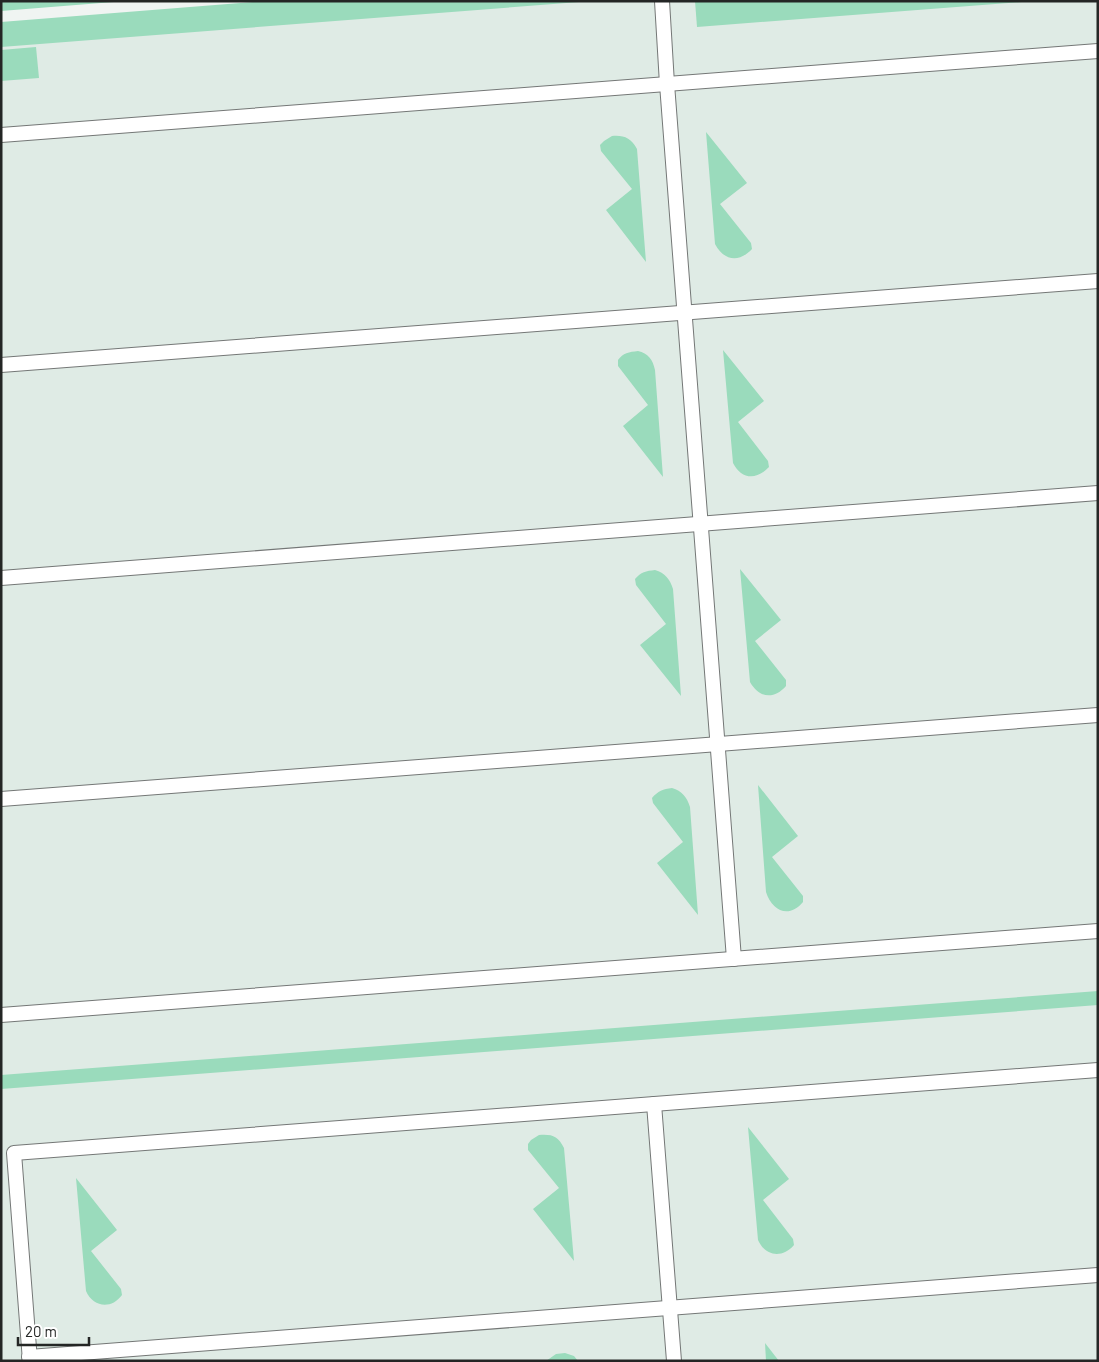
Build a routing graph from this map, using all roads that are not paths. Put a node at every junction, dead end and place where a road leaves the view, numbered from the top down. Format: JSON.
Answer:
{"nodes":[{"id":1,"x":662,"y":1,"type":"edge"},
{"id":2,"x":1098,"y":51,"type":"edge"},
{"id":3,"x":667,"y":84,"type":"junction"},
{"id":4,"x":1,"y":135,"type":"edge"},
{"id":5,"x":1098,"y":281,"type":"edge"},
{"id":6,"x":685,"y":313,"type":"junction"},
{"id":7,"x":1,"y":365,"type":"edge"},
{"id":8,"x":1098,"y":493,"type":"edge"},
{"id":9,"x":701,"y":524,"type":"junction"},
{"id":10,"x":1,"y":578,"type":"edge"},
{"id":11,"x":1098,"y":715,"type":"edge"},
{"id":12,"x":717,"y":744,"type":"junction"},
{"id":13,"x":1,"y":799,"type":"edge"},
{"id":14,"x":1098,"y":931,"type":"edge"},
{"id":15,"x":734,"y":959,"type":"junction"},
{"id":16,"x":1,"y":1016,"type":"edge"},
{"id":17,"x":1098,"y":1070,"type":"edge"},
{"id":18,"x":654,"y":1104,"type":"junction"},
{"id":19,"x":1098,"y":1275,"type":"edge"},
{"id":20,"x":670,"y":1308,"type":"junction"},
{"id":21,"x":30,"y":1359,"type":"edge"},
{"id":22,"x":674,"y":1361,"type":"edge"}],
"edges":[{"from":1,"to":3,"type":"lane"},
{"from":2,"to":3,"type":"lane"},
{"from":3,"to":4,"type":"lane"},
{"from":3,"to":6,"type":"lane"},
{"from":5,"to":6,"type":"lane"},
{"from":6,"to":7,"type":"lane"},
{"from":6,"to":9,"type":"lane"},
{"from":8,"to":9,"type":"lane"},
{"from":9,"to":10,"type":"lane"},
{"from":9,"to":12,"type":"lane"},
{"from":11,"to":12,"type":"lane"},
{"from":12,"to":13,"type":"lane"},
{"from":12,"to":15,"type":"lane"},
{"from":14,"to":15,"type":"lane"},
{"from":15,"to":16,"type":"lane"},
{"from":17,"to":18,"type":"lane"},
{"from":18,"to":20,"type":"lane"},
{"from":18,"to":21,"type":"lane"},
{"from":19,"to":20,"type":"lane"},
{"from":20,"to":21,"type":"lane"},
{"from":20,"to":22,"type":"lane"}]}
